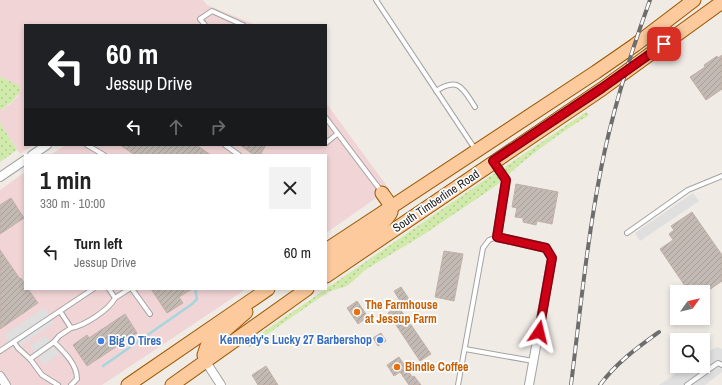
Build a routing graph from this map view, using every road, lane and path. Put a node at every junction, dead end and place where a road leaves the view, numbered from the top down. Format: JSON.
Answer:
{"nodes":[{"id":1,"x":376,"y":0,"type":"edge"},
{"id":2,"x":694,"y":0,"type":"edge"},
{"id":3,"x":722,"y":2,"type":"edge"},
{"id":4,"x":204,"y":24,"type":"edge"},
{"id":5,"x":241,"y":24,"type":"edge"},
{"id":6,"x":436,"y":91,"type":"junction"},
{"id":7,"x":475,"y":107,"type":"dead end"},
{"id":8,"x":327,"y":119,"type":"edge"},
{"id":9,"x":337,"y":134,"type":"junction"},
{"id":10,"x":327,"y":142,"type":"edge"},
{"id":11,"x":46,"y":146,"type":"edge"},
{"id":12,"x":89,"y":146,"type":"edge"},
{"id":13,"x":226,"y":146,"type":"edge"},
{"id":14,"x":476,"y":151,"type":"junction"},
{"id":15,"x":34,"y":154,"type":"edge"},
{"id":16,"x":102,"y":154,"type":"edge"},
{"id":17,"x":238,"y":154,"type":"edge"},
{"id":18,"x":24,"y":161,"type":"edge"},
{"id":19,"x":493,"y":161,"type":"junction"},
{"id":20,"x":722,"y":176,"type":"edge"},
{"id":21,"x":0,"y":177,"type":"edge"},
{"id":22,"x":382,"y":193,"type":"joint"},
{"id":23,"x":391,"y":206,"type":"junction"},
{"id":24,"x":627,"y":233,"type":"dead end"},
{"id":25,"x":497,"y":237,"type":"junction"},
{"id":26,"x":327,"y":249,"type":"edge"},
{"id":27,"x":327,"y":264,"type":"edge"},
{"id":28,"x":327,"y":275,"type":"edge"},
{"id":29,"x":92,"y":290,"type":"edge"},
{"id":30,"x":110,"y":290,"type":"edge"},
{"id":31,"x":128,"y":290,"type":"edge"},
{"id":32,"x":131,"y":290,"type":"edge"},
{"id":33,"x":266,"y":290,"type":"edge"},
{"id":34,"x":272,"y":290,"type":"edge"},
{"id":35,"x":297,"y":290,"type":"edge"},
{"id":36,"x":306,"y":290,"type":"edge"},
{"id":37,"x":115,"y":298,"type":"junction"},
{"id":38,"x":282,"y":306,"type":"junction"},
{"id":39,"x":60,"y":311,"type":"junction"},
{"id":40,"x":150,"y":314,"type":"dead end"},
{"id":41,"x":71,"y":328,"type":"junction"},
{"id":42,"x":14,"y":342,"type":"junction"},
{"id":43,"x":54,"y":342,"type":"junction"},
{"id":44,"x":464,"y":349,"type":"junction"},
{"id":45,"x":0,"y":351,"type":"edge"},
{"id":46,"x":30,"y":359,"type":"junction"},
{"id":47,"x":533,"y":361,"type":"junction"},
{"id":48,"x":206,"y":362,"type":"junction"},
{"id":49,"x":722,"y":365,"type":"edge"},
{"id":50,"x":0,"y":376,"type":"edge"},
{"id":51,"x":6,"y":385,"type":"edge"},
{"id":52,"x":58,"y":385,"type":"edge"},
{"id":53,"x":71,"y":385,"type":"edge"},
{"id":54,"x":128,"y":385,"type":"edge"},
{"id":55,"x":172,"y":385,"type":"edge"},
{"id":56,"x":221,"y":385,"type":"edge"},
{"id":57,"x":458,"y":385,"type":"edge"},
{"id":58,"x":529,"y":385,"type":"edge"},
{"id":59,"x":687,"y":385,"type":"edge"}],
"edges":[{"from":1,"to":6,"type":"lane"},
{"from":2,"to":14,"type":"main road","name":"South Timberline Road"},
{"from":3,"to":19,"type":"main road","name":"South Timberline Road"},
{"from":4,"to":5,"type":"lane"},
{"from":6,"to":7,"type":"lane"},
{"from":6,"to":14,"type":"lane"},
{"from":8,"to":9,"type":"lane"},
{"from":9,"to":10,"type":"lane"},
{"from":9,"to":22,"type":"lane"},
{"from":11,"to":15,"type":"street"},
{"from":12,"to":16,"type":"lane"},
{"from":13,"to":17,"type":"lane"},
{"from":14,"to":23,"type":"main road","name":"South Timberline Road"},
{"from":18,"to":21,"type":"street"},
{"from":19,"to":25,"type":"street"},
{"from":19,"to":28,"type":"main road","name":"South Timberline Road"},
{"from":20,"to":24,"type":"lane"},
{"from":22,"to":23,"type":"main road"},
{"from":23,"to":26,"type":"main road","name":"South Timberline Road"},
{"from":23,"to":27,"type":"main road"},
{"from":25,"to":44,"type":"lane"},
{"from":25,"to":47,"type":"street"},
{"from":29,"to":39,"type":"lane"},
{"from":30,"to":37,"type":"lane"},
{"from":31,"to":37,"type":"lane"},
{"from":32,"to":40,"type":"lane"},
{"from":33,"to":54,"type":"main road"},
{"from":34,"to":48,"type":"main road"},
{"from":35,"to":38,"type":"main road"},
{"from":36,"to":38,"type":"main road"},
{"from":37,"to":41,"type":"lane"},
{"from":38,"to":48,"type":"main road"},
{"from":39,"to":41,"type":"lane"},
{"from":39,"to":42,"type":"lane"},
{"from":41,"to":43,"type":"lane"},
{"from":42,"to":45,"type":"lane"},
{"from":42,"to":46,"type":"lane"},
{"from":43,"to":46,"type":"lane"},
{"from":43,"to":53,"type":"lane"},
{"from":44,"to":47,"type":"lane"},
{"from":44,"to":57,"type":"lane"},
{"from":46,"to":52,"type":"lane"},
{"from":47,"to":58,"type":"street"},
{"from":48,"to":55,"type":"main road"},
{"from":48,"to":56,"type":"street"},
{"from":49,"to":59,"type":"lane"},
{"from":50,"to":51,"type":"street"}]}
